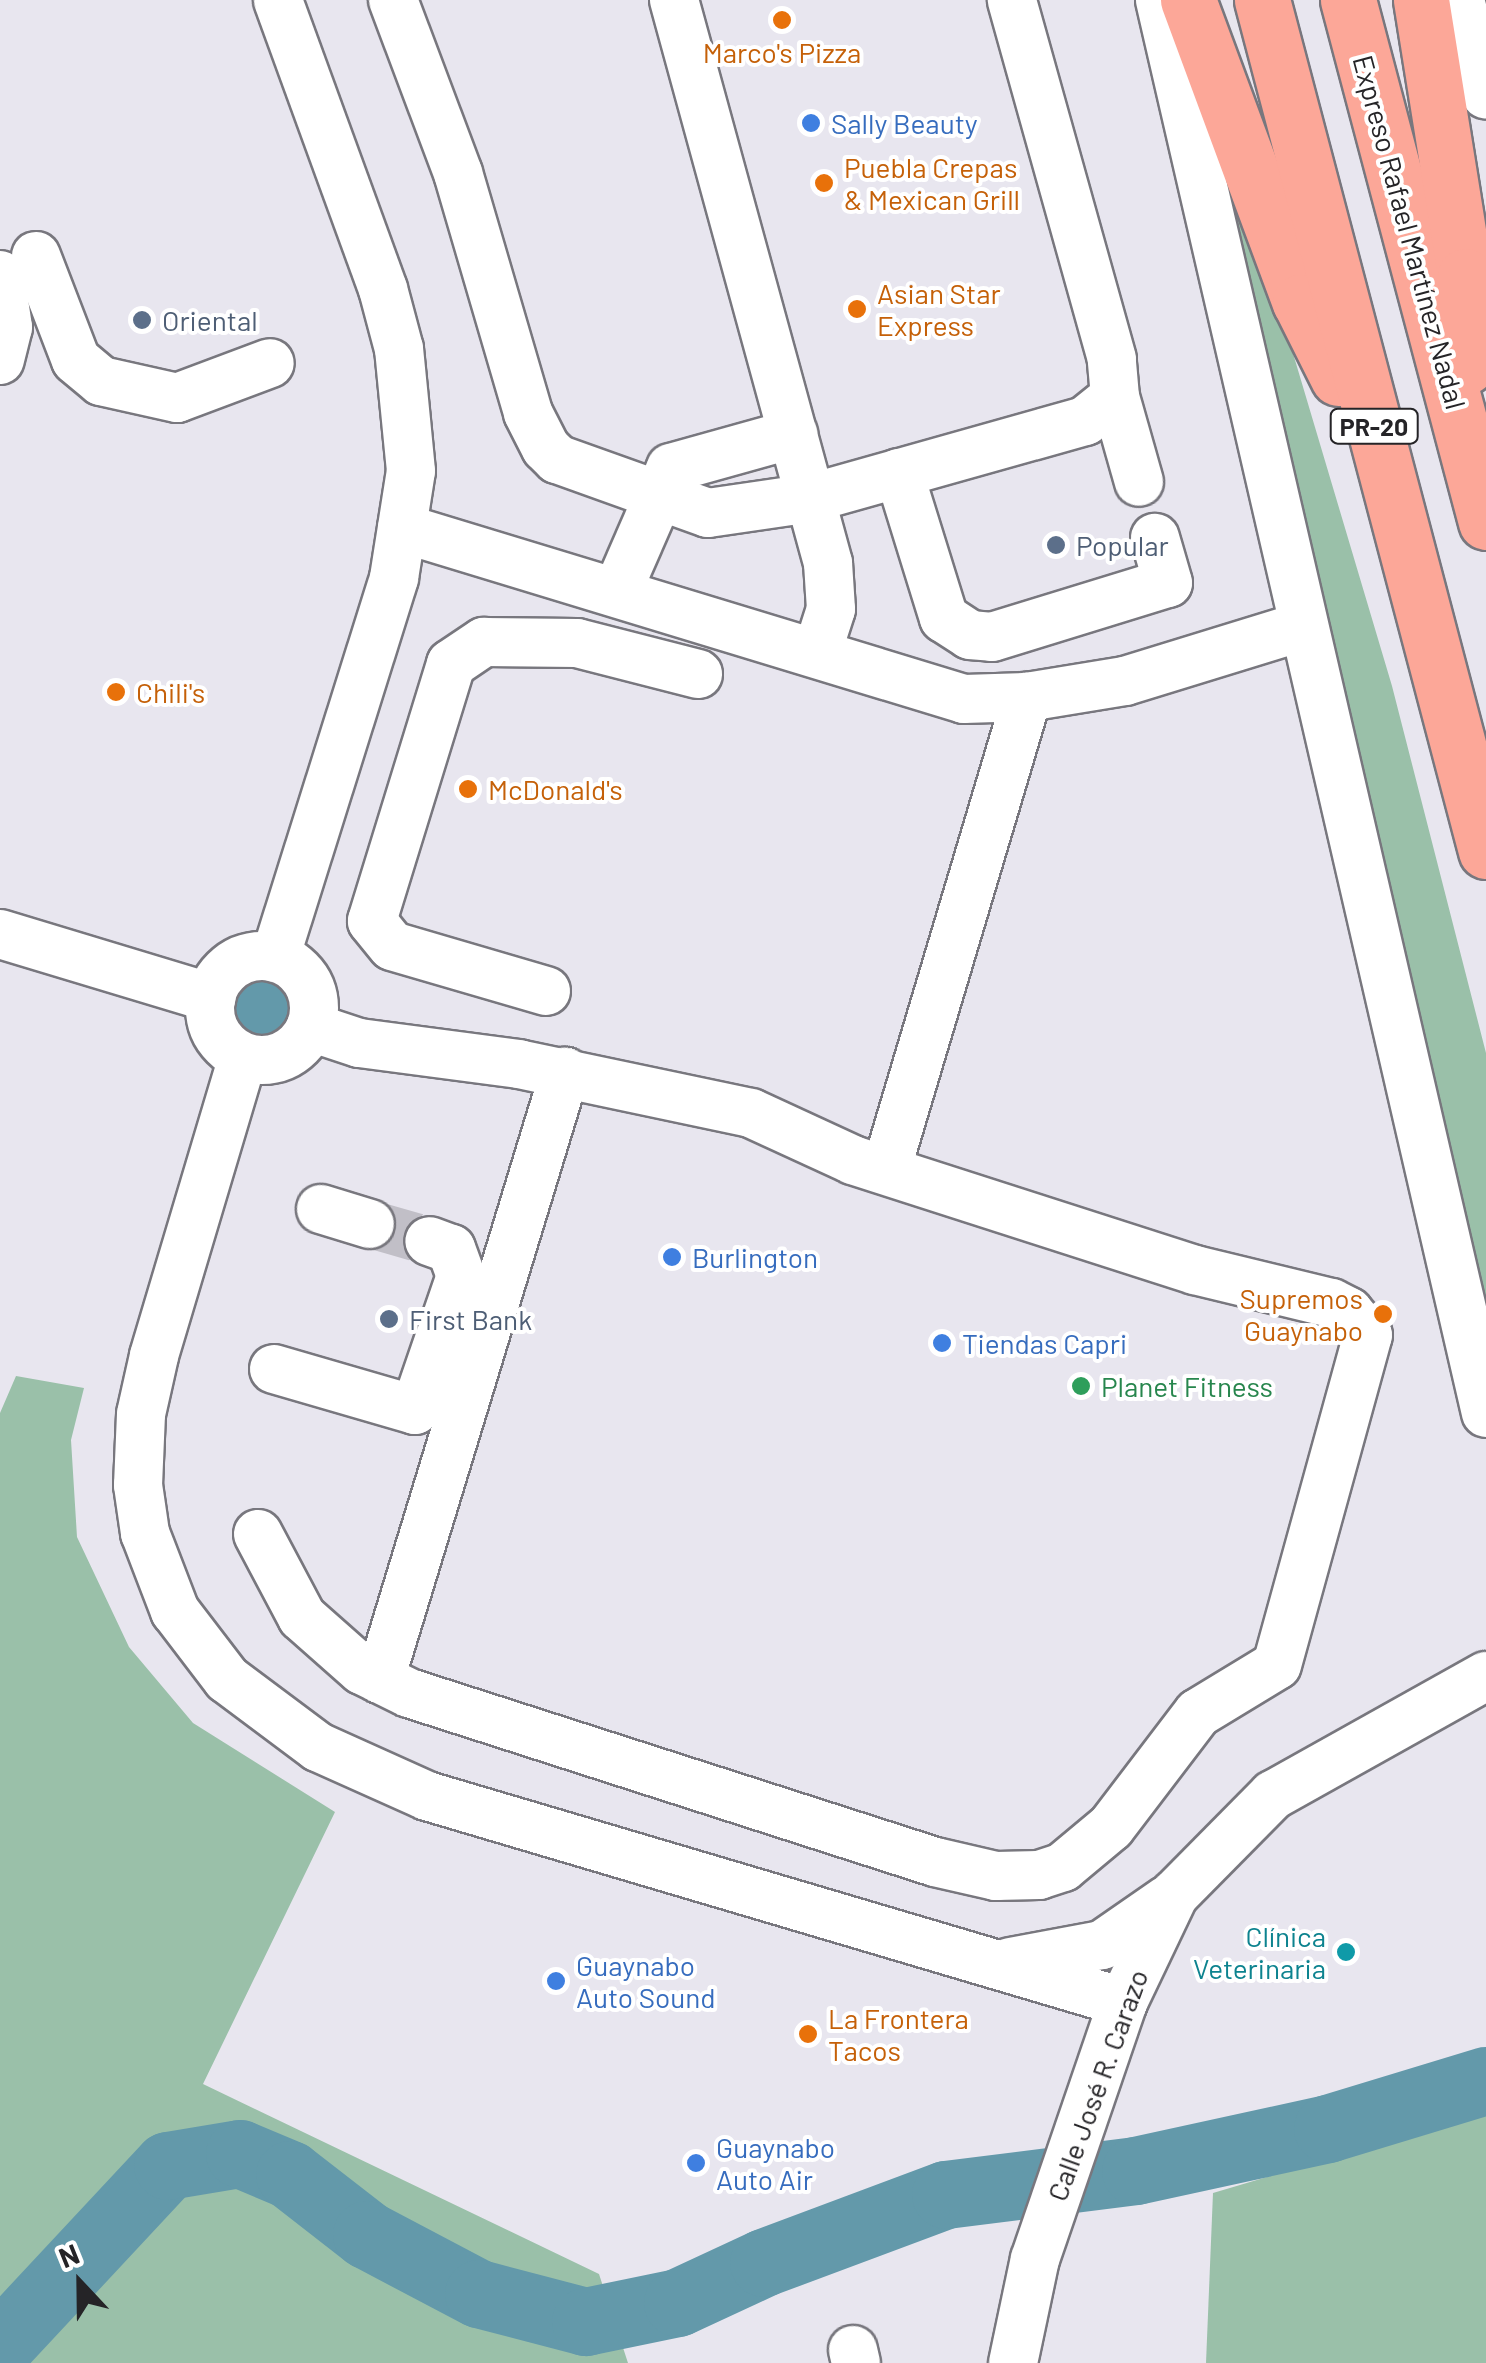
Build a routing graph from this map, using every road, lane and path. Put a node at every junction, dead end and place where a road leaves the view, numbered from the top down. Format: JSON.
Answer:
{"nodes":[{"id":1,"x":278,"y":0,"type":"edge"},
{"id":2,"x":392,"y":0,"type":"edge"},
{"id":3,"x":674,"y":0,"type":"edge"},
{"id":4,"x":1012,"y":0,"type":"edge"},
{"id":5,"x":1160,"y":0,"type":"edge"},
{"id":6,"x":1188,"y":0,"type":"edge"},
{"id":7,"x":1262,"y":0,"type":"edge"},
{"id":8,"x":1348,"y":0,"type":"edge"},
{"id":9,"x":1421,"y":0,"type":"edge"},
{"id":10,"x":1460,"y":0,"type":"edge"},
{"id":11,"x":1486,"y":95,"type":"edge"},
{"id":12,"x":18,"y":266,"type":"edge"},
{"id":13,"x":0,"y":360,"type":"edge"},
{"id":14,"x":270,"y":363,"type":"dead end"},
{"id":15,"x":1114,"y":397,"type":"junction"},
{"id":16,"x":793,"y":434,"type":"junction"},
{"id":17,"x":1469,"y":454,"type":"junction"},
{"id":18,"x":1386,"y":472,"type":"junction"},
{"id":19,"x":898,"y":473,"type":"junction"},
{"id":20,"x":1138,"y":482,"type":"dead end"},
{"id":21,"x":656,"y":494,"type":"junction"},
{"id":22,"x":810,"y":498,"type":"junction"},
{"id":23,"x":1486,"y":522,"type":"edge"},
{"id":24,"x":402,"y":528,"type":"junction"},
{"id":25,"x":1154,"y":538,"type":"dead end"},
{"id":26,"x":617,"y":592,"type":"junction"},
{"id":27,"x":1304,"y":626,"type":"junction"},
{"id":28,"x":816,"y":654,"type":"junction"},
{"id":29,"x":698,"y":674,"type":"dead end"},
{"id":30,"x":1027,"y":697,"type":"junction"},
{"id":31,"x":1486,"y":852,"type":"edge"},
{"id":32,"x":0,"y":934,"type":"edge"},
{"id":33,"x":275,"y":958,"type":"junction"},
{"id":34,"x":546,"y":991,"type":"dead end"},
{"id":35,"x":212,"y":998,"type":"junction"},
{"id":36,"x":311,"y":1027,"type":"junction"},
{"id":37,"x":243,"y":1057,"type":"junction"},
{"id":38,"x":565,"y":1072,"type":"junction"},
{"id":39,"x":886,"y":1170,"type":"junction"},
{"id":40,"x":321,"y":1209,"type":"dead end"},
{"id":41,"x":370,"y":1224,"type":"tunnel mouth"},
{"id":42,"x":429,"y":1242,"type":"tunnel mouth"},
{"id":43,"x":274,"y":1369,"type":"dead end"},
{"id":44,"x":1486,"y":1413,"type":"edge"},
{"id":45,"x":258,"y":1534,"type":"dead end"},
{"id":46,"x":1486,"y":1676,"type":"edge"},
{"id":47,"x":380,"y":1679,"type":"junction"},
{"id":48,"x":1174,"y":1894,"type":"junction"},
{"id":49,"x":996,"y":1964,"type":"junction"},
{"id":50,"x":1122,"y":2002,"type":"junction"},
{"id":51,"x":1013,"y":2363,"type":"edge"}],
"edges":[{"from":1,"to":24,"type":"street"},
{"from":2,"to":21,"type":"street"},
{"from":3,"to":16,"type":"street"},
{"from":4,"to":15,"type":"street"},
{"from":5,"to":27,"type":"street"},
{"from":6,"to":18,"type":"highway"},
{"from":7,"to":18,"type":"highway","number":"PR-20"},
{"from":8,"to":17,"type":"highway","name":"Expreso Rafael Martínez Nadal","number":"PR-20"},
{"from":9,"to":17,"type":"highway"},
{"from":10,"to":11,"type":"street"},
{"from":12,"to":13,"type":"street"},
{"from":12,"to":14,"type":"street"},
{"from":15,"to":19,"type":"street"},
{"from":15,"to":20,"type":"street"},
{"from":16,"to":21,"type":"street"},
{"from":16,"to":22,"type":"street"},
{"from":17,"to":23,"type":"highway","name":"Expreso Rafael Martínez Nadal","number":"PR-20"},
{"from":18,"to":31,"type":"highway","number":"PR-20"},
{"from":19,"to":22,"type":"street"},
{"from":19,"to":25,"type":"street"},
{"from":21,"to":22,"type":"street"},
{"from":21,"to":26,"type":"street"},
{"from":22,"to":28,"type":"street"},
{"from":24,"to":26,"type":"street"},
{"from":24,"to":33,"type":"street"},
{"from":26,"to":28,"type":"street"},
{"from":27,"to":30,"type":"street"},
{"from":27,"to":44,"type":"street"},
{"from":28,"to":30,"type":"street"},
{"from":29,"to":34,"type":"street"},
{"from":30,"to":39,"type":"street"},
{"from":32,"to":35,"type":"street"},
{"from":33,"to":35,"type":"street"},
{"from":33,"to":36,"type":"street"},
{"from":35,"to":37,"type":"street"},
{"from":36,"to":37,"type":"street"},
{"from":36,"to":38,"type":"street"},
{"from":37,"to":49,"type":"street"},
{"from":38,"to":39,"type":"street"},
{"from":38,"to":47,"type":"street"},
{"from":39,"to":47,"type":"street"},
{"from":40,"to":41,"type":"street"},
{"from":42,"to":43,"type":"street"},
{"from":45,"to":47,"type":"street"},
{"from":46,"to":48,"type":"street","name":"Calle José R. Carazo"},
{"from":48,"to":49,"type":"street"},
{"from":48,"to":50,"type":"street","name":"Calle José R. Carazo"},
{"from":49,"to":50,"type":"street"},
{"from":50,"to":51,"type":"street","name":"Calle José R. Carazo"}]}
